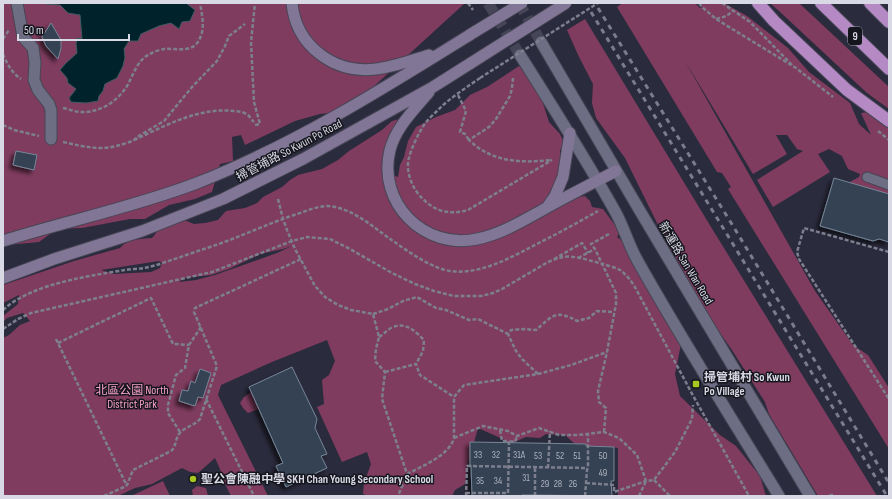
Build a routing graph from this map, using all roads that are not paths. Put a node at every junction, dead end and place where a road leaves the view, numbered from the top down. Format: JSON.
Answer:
{"nodes":[{"id":1,"x":17,"y":3,"type":"edge"},
{"id":2,"x":292,"y":3,"type":"edge"},
{"id":3,"x":522,"y":3,"type":"edge"},
{"id":4,"x":566,"y":3,"type":"edge"},
{"id":5,"x":748,"y":3,"type":"edge"},
{"id":6,"x":758,"y":3,"type":"edge"},
{"id":7,"x":822,"y":3,"type":"edge"},
{"id":8,"x":870,"y":3,"type":"edge"},
{"id":9,"x":774,"y":21,"type":"junction"},
{"id":10,"x":889,"y":22,"type":"edge"},
{"id":11,"x":541,"y":42,"type":"tunnel mouth"},
{"id":12,"x":445,"y":50,"type":"junction"},
{"id":13,"x":520,"y":55,"type":"tunnel mouth"},
{"id":14,"x":889,"y":69,"type":"edge"},
{"id":15,"x":433,"y":87,"type":"junction"},
{"id":16,"x":889,"y":121,"type":"edge"},
{"id":17,"x":570,"y":133,"type":"junction"},
{"id":18,"x":51,"y":139,"type":"road end"},
{"id":19,"x":616,"y":171,"type":"junction"},
{"id":20,"x":867,"y":177,"type":"dead end"},
{"id":21,"x":597,"y":181,"type":"junction"},
{"id":22,"x":889,"y":185,"type":"edge"},
{"id":23,"x":548,"y":207,"type":"junction"},
{"id":24,"x":3,"y":241,"type":"edge"},
{"id":25,"x":3,"y":278,"type":"edge"},
{"id":26,"x":779,"y":496,"type":"edge"},
{"id":27,"x":810,"y":496,"type":"edge"}],
"edges":[{"from":1,"to":18,"type":"street"},
{"from":2,"to":12,"type":"main road"},
{"from":3,"to":12,"type":"main road","name":"掃管埔路 So Kwun Po Road","bridge":true},
{"from":4,"to":15,"type":"main road","name":"掃管埔路 So Kwun Po Road","bridge":true},
{"from":5,"to":9,"type":"highway"},
{"from":6,"to":9,"type":"highway"},
{"from":7,"to":14,"type":"highway","number":"9"},
{"from":8,"to":10,"type":"highway"},
{"from":9,"to":16,"type":"highway"},
{"from":11,"to":19,"type":"street","name":"新運路 San Wan Road"},
{"from":12,"to":24,"type":"main road","name":"掃管埔路 So Kwun Po Road"},
{"from":13,"to":17,"type":"street"},
{"from":15,"to":23,"type":"main road"},
{"from":15,"to":25,"type":"main road","name":"掃管埔路 So Kwun Po Road"},
{"from":17,"to":21,"type":"street"},
{"from":17,"to":23,"type":"main road"},
{"from":19,"to":21,"type":"main road"},
{"from":19,"to":27,"type":"street","name":"新運路 San Wan Road"},
{"from":20,"to":22,"type":"lane"},
{"from":21,"to":23,"type":"main road"},
{"from":21,"to":26,"type":"street"}]}
